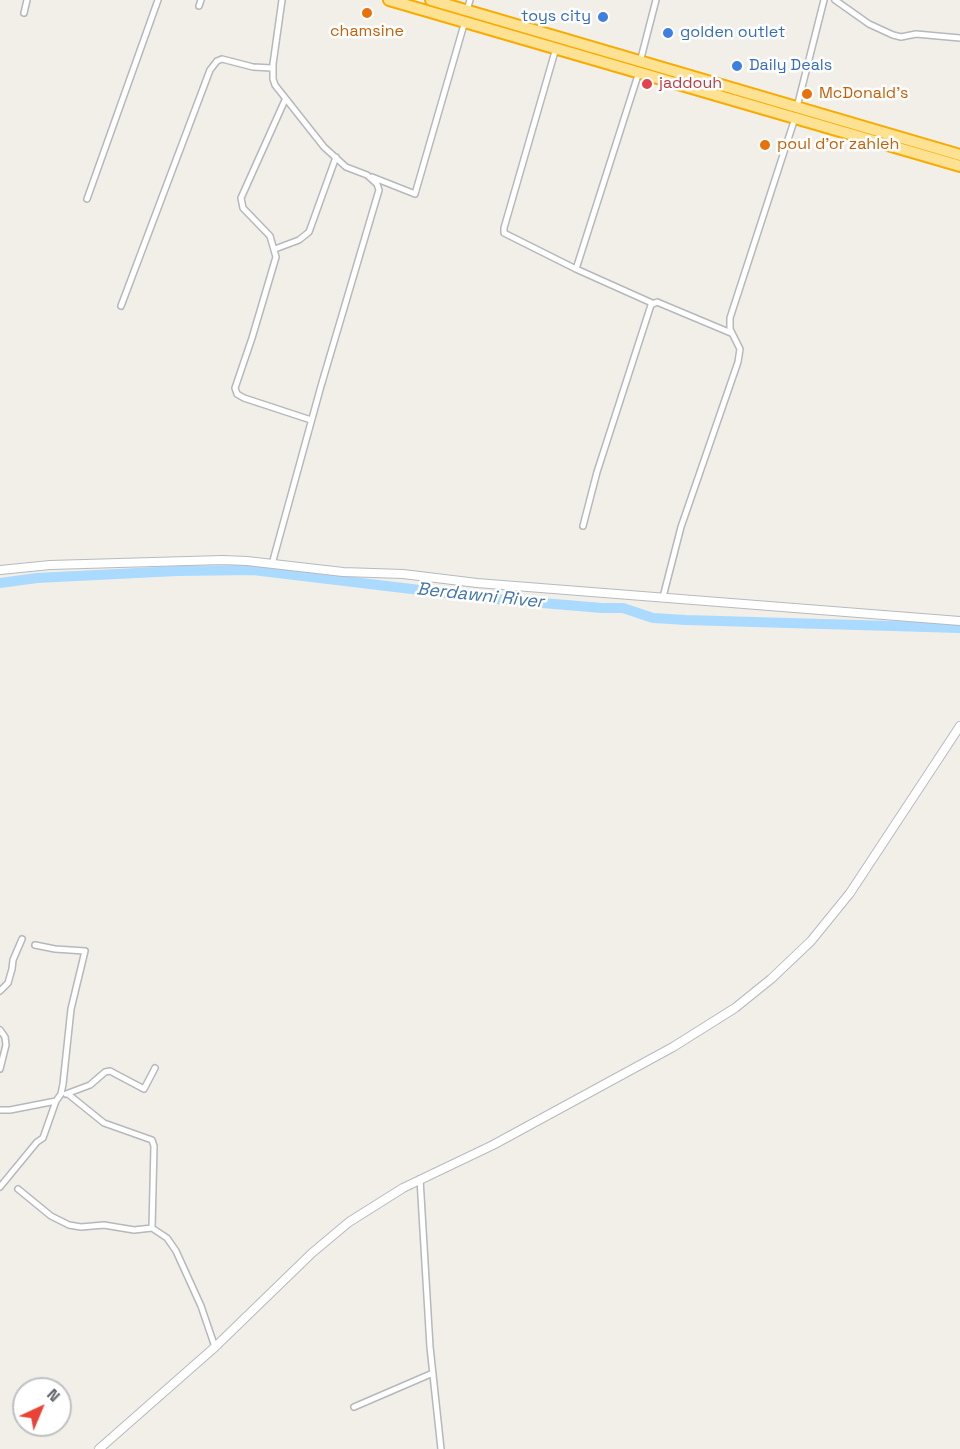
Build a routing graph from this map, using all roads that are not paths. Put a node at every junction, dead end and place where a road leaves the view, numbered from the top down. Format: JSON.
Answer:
{"nodes":[{"id":1,"x":27,"y":0,"type":"edge"},
{"id":2,"x":158,"y":0,"type":"edge"},
{"id":3,"x":282,"y":0,"type":"edge"},
{"id":4,"x":389,"y":0,"type":"edge"},
{"id":5,"x":431,"y":0,"type":"edge"},
{"id":6,"x":656,"y":0,"type":"edge"},
{"id":7,"x":824,"y":0,"type":"edge"},
{"id":8,"x":835,"y":0,"type":"edge"},
{"id":9,"x":467,"y":10,"type":"edge"},
{"id":10,"x":24,"y":12,"type":"dead end"},
{"id":11,"x":960,"y":38,"type":"edge"},
{"id":12,"x":556,"y":48,"type":"junction"},
{"id":13,"x":639,"y":67,"type":"junction"},
{"id":14,"x":272,"y":68,"type":"junction"},
{"id":15,"x":285,"y":100,"type":"junction"},
{"id":16,"x":796,"y":113,"type":"junction"},
{"id":17,"x":960,"y":155,"type":"edge"},
{"id":18,"x":336,"y":157,"type":"junction"},
{"id":19,"x":960,"y":166,"type":"edge"},
{"id":20,"x":367,"y":175,"type":"junction"},
{"id":21,"x":87,"y":199,"type":"dead end"},
{"id":22,"x":274,"y":249,"type":"junction"},
{"id":23,"x":576,"y":269,"type":"junction"},
{"id":24,"x":652,"y":303,"type":"junction"},
{"id":25,"x":122,"y":306,"type":"dead end"},
{"id":26,"x":733,"y":333,"type":"junction"},
{"id":27,"x":311,"y":420,"type":"junction"},
{"id":28,"x":583,"y":526,"type":"dead end"},
{"id":29,"x":272,"y":564,"type":"junction"},
{"id":30,"x":0,"y":570,"type":"edge"},
{"id":31,"x":663,"y":597,"type":"junction"},
{"id":32,"x":960,"y":621,"type":"edge"},
{"id":33,"x":960,"y":726,"type":"edge"},
{"id":34,"x":22,"y":939,"type":"dead end"},
{"id":35,"x":35,"y":945,"type":"dead end"},
{"id":36,"x":0,"y":991,"type":"edge"},
{"id":37,"x":0,"y":1030,"type":"edge"},
{"id":38,"x":155,"y":1068,"type":"dead end"},
{"id":39,"x":0,"y":1069,"type":"edge"},
{"id":40,"x":61,"y":1094,"type":"junction"},
{"id":41,"x":68,"y":1094,"type":"junction"},
{"id":42,"x":56,"y":1101,"type":"junction"},
{"id":43,"x":0,"y":1110,"type":"edge"},
{"id":44,"x":420,"y":1179,"type":"junction"},
{"id":45,"x":0,"y":1187,"type":"edge"},
{"id":46,"x":18,"y":1189,"type":"dead end"},
{"id":47,"x":152,"y":1228,"type":"junction"},
{"id":48,"x":215,"y":1347,"type":"junction"},
{"id":49,"x":433,"y":1373,"type":"junction"},
{"id":50,"x":354,"y":1407,"type":"dead end"},
{"id":51,"x":99,"y":1449,"type":"edge"},
{"id":52,"x":441,"y":1449,"type":"edge"}],
"edges":[{"from":1,"to":10,"type":"street"},
{"from":2,"to":21,"type":"street"},
{"from":3,"to":14,"type":"street"},
{"from":4,"to":9,"type":"highway"},
{"from":5,"to":9,"type":"highway"},
{"from":6,"to":13,"type":"street"},
{"from":7,"to":16,"type":"street"},
{"from":8,"to":11,"type":"street"},
{"from":9,"to":12,"type":"highway"},
{"from":9,"to":13,"type":"highway"},
{"from":9,"to":20,"type":"street"},
{"from":12,"to":13,"type":"highway"},
{"from":12,"to":23,"type":"street"},
{"from":13,"to":16,"type":"highway"},
{"from":13,"to":23,"type":"street"},
{"from":14,"to":15,"type":"street"},
{"from":14,"to":25,"type":"street"},
{"from":15,"to":18,"type":"street"},
{"from":15,"to":22,"type":"street"},
{"from":16,"to":17,"type":"highway"},
{"from":16,"to":19,"type":"highway"},
{"from":16,"to":26,"type":"street"},
{"from":18,"to":20,"type":"street"},
{"from":18,"to":22,"type":"street"},
{"from":20,"to":27,"type":"street"},
{"from":22,"to":27,"type":"street"},
{"from":23,"to":24,"type":"street"},
{"from":24,"to":26,"type":"street"},
{"from":24,"to":28,"type":"street"},
{"from":26,"to":31,"type":"street"},
{"from":27,"to":29,"type":"street"},
{"from":29,"to":30,"type":"main road"},
{"from":29,"to":31,"type":"main road"},
{"from":31,"to":32,"type":"main road"},
{"from":33,"to":44,"type":"main road"},
{"from":34,"to":36,"type":"street"},
{"from":35,"to":40,"type":"street"},
{"from":37,"to":39,"type":"street"},
{"from":38,"to":41,"type":"street"},
{"from":40,"to":41,"type":"street"},
{"from":40,"to":42,"type":"street"},
{"from":41,"to":47,"type":"street"},
{"from":42,"to":43,"type":"street"},
{"from":42,"to":45,"type":"street"},
{"from":44,"to":48,"type":"main road"},
{"from":44,"to":49,"type":"street"},
{"from":46,"to":47,"type":"street"},
{"from":47,"to":48,"type":"street"},
{"from":48,"to":51,"type":"main road"},
{"from":49,"to":50,"type":"street"},
{"from":49,"to":52,"type":"street"}]}
